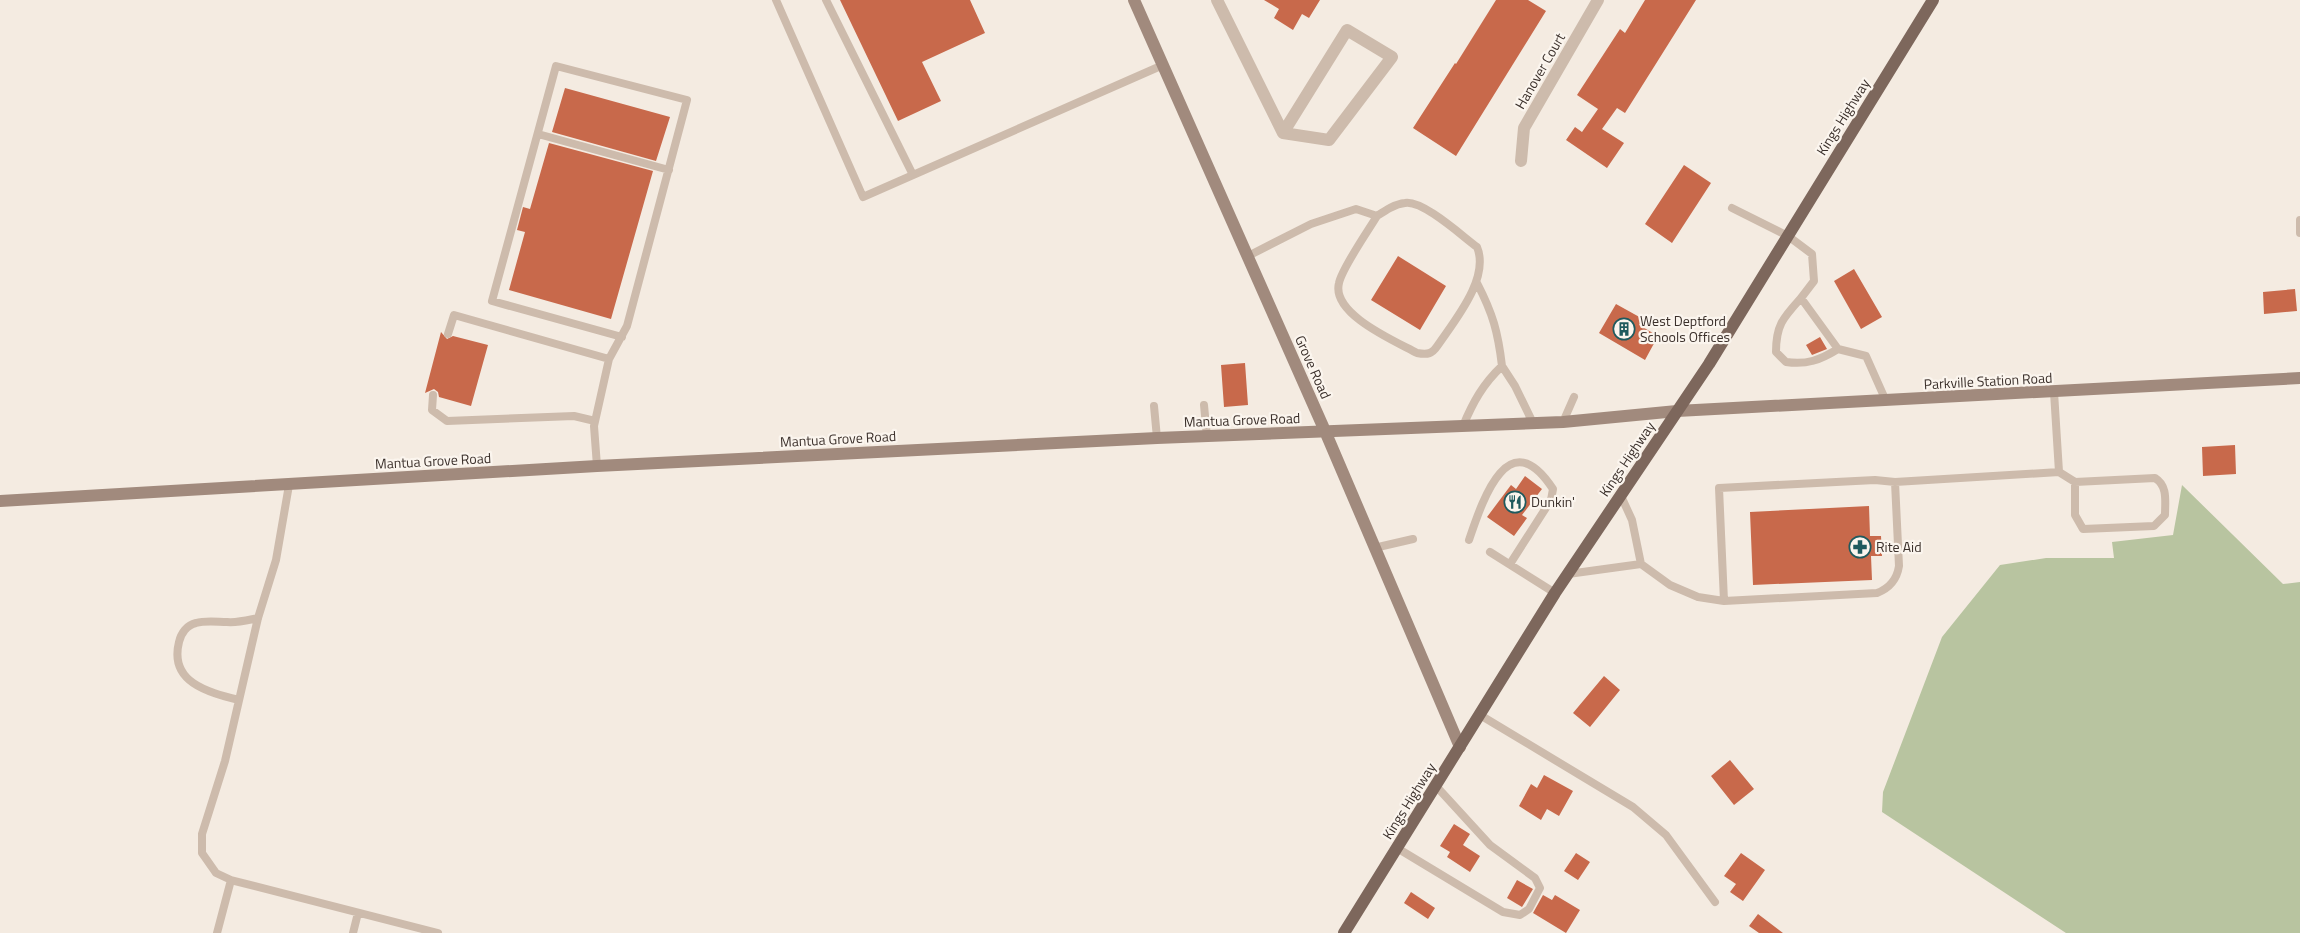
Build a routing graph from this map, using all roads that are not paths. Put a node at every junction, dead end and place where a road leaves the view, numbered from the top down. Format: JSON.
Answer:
{"nodes":[{"id":1,"x":776,"y":0,"type":"edge"},
{"id":2,"x":826,"y":0,"type":"edge"},
{"id":3,"x":1134,"y":0,"type":"edge"},
{"id":4,"x":1216,"y":0,"type":"edge"},
{"id":5,"x":1598,"y":0,"type":"edge"},
{"id":6,"x":1933,"y":0,"type":"edge"},
{"id":7,"x":1163,"y":65,"type":"junction"},
{"id":8,"x":1283,"y":133,"type":"junction"},
{"id":9,"x":538,"y":134,"type":"junction"},
{"id":10,"x":1520,"y":162,"type":"dead end"},
{"id":11,"x":669,"y":170,"type":"junction"},
{"id":12,"x":913,"y":175,"type":"junction"},
{"id":13,"x":1732,"y":208,"type":"dead end"},
{"id":14,"x":1377,"y":216,"type":"junction"},
{"id":15,"x":2300,"y":220,"type":"edge"},
{"id":16,"x":2300,"y":234,"type":"edge"},
{"id":17,"x":1788,"y":236,"type":"junction"},
{"id":18,"x":1248,"y":256,"type":"junction"},
{"id":19,"x":1477,"y":283,"type":"junction"},
{"id":20,"x":1801,"y":298,"type":"junction"},
{"id":21,"x":448,"y":334,"type":"dead end"},
{"id":22,"x":622,"y":337,"type":"junction"},
{"id":23,"x":1838,"y":349,"type":"junction"},
{"id":24,"x":609,"y":359,"type":"junction"},
{"id":25,"x":1502,"y":366,"type":"junction"},
{"id":26,"x":2300,"y":378,"type":"edge"},
{"id":27,"x":2054,"y":392,"type":"junction"},
{"id":28,"x":433,"y":395,"type":"dead end"},
{"id":29,"x":1574,"y":397,"type":"dead end"},
{"id":30,"x":1886,"y":402,"type":"junction"},
{"id":31,"x":1204,"y":405,"type":"dead end"},
{"id":32,"x":1154,"y":406,"type":"dead end"},
{"id":33,"x":1677,"y":411,"type":"junction"},
{"id":34,"x":595,"y":421,"type":"junction"},
{"id":35,"x":1563,"y":422,"type":"junction"},
{"id":36,"x":1533,"y":423,"type":"junction"},
{"id":37,"x":1463,"y":426,"type":"junction"},
{"id":38,"x":1325,"y":431,"type":"junction"},
{"id":39,"x":1207,"y":437,"type":"junction"},
{"id":40,"x":1157,"y":438,"type":"junction"},
{"id":41,"x":597,"y":466,"type":"junction"},
{"id":42,"x":2059,"y":472,"type":"junction"},
{"id":43,"x":1895,"y":482,"type":"junction"},
{"id":44,"x":2075,"y":482,"type":"junction"},
{"id":45,"x":289,"y":484,"type":"junction"},
{"id":46,"x":1621,"y":496,"type":"junction"},
{"id":47,"x":0,"y":501,"type":"edge"},
{"id":48,"x":1413,"y":539,"type":"dead end"},
{"id":49,"x":1469,"y":540,"type":"dead end"},
{"id":50,"x":1374,"y":548,"type":"junction"},
{"id":51,"x":1490,"y":552,"type":"dead end"},
{"id":52,"x":1510,"y":564,"type":"junction"},
{"id":53,"x":1641,"y":564,"type":"junction"},
{"id":54,"x":1568,"y":574,"type":"junction"},
{"id":55,"x":1555,"y":593,"type":"junction"},
{"id":56,"x":1724,"y":601,"type":"junction"},
{"id":57,"x":258,"y":618,"type":"junction"},
{"id":58,"x":239,"y":700,"type":"junction"},
{"id":59,"x":1480,"y":714,"type":"junction"},
{"id":60,"x":1460,"y":747,"type":"junction"},
{"id":61,"x":1436,"y":786,"type":"junction"},
{"id":62,"x":1397,"y":848,"type":"junction"},
{"id":63,"x":231,"y":880,"type":"junction"},
{"id":64,"x":1715,"y":902,"type":"dead end"},
{"id":65,"x":358,"y":913,"type":"junction"},
{"id":66,"x":217,"y":933,"type":"edge"},
{"id":67,"x":353,"y":933,"type":"edge"},
{"id":68,"x":438,"y":933,"type":"edge"},
{"id":69,"x":1344,"y":933,"type":"edge"}],
"edges":[{"from":1,"to":12,"type":"lane"},
{"from":2,"to":12,"type":"lane"},
{"from":3,"to":7,"type":"main road","name":"Grove Road"},
{"from":4,"to":8,"type":"street"},
{"from":5,"to":10,"type":"street","name":"Hanover Court"},
{"from":6,"to":17,"type":"main road","name":"Kings Highway"},
{"from":7,"to":12,"type":"lane"},
{"from":7,"to":18,"type":"main road","name":"Grove Road"},
{"from":8,"to":8,"type":"street"},
{"from":9,"to":11,"type":"lane"},
{"from":9,"to":11,"type":"lane"},
{"from":9,"to":22,"type":"lane"},
{"from":11,"to":22,"type":"lane"},
{"from":13,"to":17,"type":"lane"},
{"from":14,"to":18,"type":"lane"},
{"from":14,"to":19,"type":"lane"},
{"from":14,"to":19,"type":"lane"},
{"from":15,"to":16,"type":"lane"},
{"from":17,"to":20,"type":"lane"},
{"from":17,"to":33,"type":"main road","name":"Kings Highway"},
{"from":18,"to":38,"type":"main road","name":"Grove Road"},
{"from":19,"to":25,"type":"lane"},
{"from":20,"to":23,"type":"lane"},
{"from":20,"to":23,"type":"lane"},
{"from":21,"to":24,"type":"lane"},
{"from":22,"to":24,"type":"lane"},
{"from":23,"to":30,"type":"lane"},
{"from":24,"to":34,"type":"lane"},
{"from":25,"to":36,"type":"lane"},
{"from":25,"to":37,"type":"lane"},
{"from":26,"to":27,"type":"main road","name":"Parkville Station Road"},
{"from":27,"to":30,"type":"main road","name":"Parkville Station Road"},
{"from":27,"to":42,"type":"lane"},
{"from":28,"to":34,"type":"lane"},
{"from":29,"to":35,"type":"lane"},
{"from":30,"to":33,"type":"main road","name":"Parkville Station Road"},
{"from":31,"to":39,"type":"lane"},
{"from":32,"to":40,"type":"lane"},
{"from":33,"to":35,"type":"main road","name":"Mantua Grove Road"},
{"from":33,"to":46,"type":"main road","name":"Kings Highway"},
{"from":34,"to":41,"type":"lane"},
{"from":35,"to":36,"type":"main road","name":"Mantua Grove Road"},
{"from":36,"to":37,"type":"main road","name":"Mantua Grove Road"},
{"from":37,"to":38,"type":"main road","name":"Mantua Grove Road"},
{"from":38,"to":39,"type":"main road","name":"Mantua Grove Road"},
{"from":38,"to":50,"type":"main road","name":"Grove Road"},
{"from":39,"to":40,"type":"main road","name":"Mantua Grove Road"},
{"from":40,"to":41,"type":"main road","name":"Mantua Grove Road"},
{"from":41,"to":45,"type":"main road","name":"Mantua Grove Road"},
{"from":42,"to":43,"type":"lane"},
{"from":42,"to":44,"type":"lane"},
{"from":43,"to":56,"type":"lane"},
{"from":43,"to":56,"type":"lane"},
{"from":44,"to":44,"type":"lane"},
{"from":45,"to":47,"type":"main road","name":"Mantua Grove Road"},
{"from":45,"to":57,"type":"lane"},
{"from":46,"to":53,"type":"lane"},
{"from":46,"to":54,"type":"main road","name":"Kings Highway"},
{"from":48,"to":50,"type":"lane"},
{"from":49,"to":52,"type":"lane"},
{"from":50,"to":60,"type":"main road","name":"Grove Road"},
{"from":51,"to":52,"type":"lane"},
{"from":52,"to":55,"type":"lane"},
{"from":53,"to":54,"type":"lane"},
{"from":53,"to":56,"type":"lane"},
{"from":54,"to":55,"type":"main road","name":"Kings Highway"},
{"from":55,"to":59,"type":"main road","name":"Kings Highway"},
{"from":57,"to":58,"type":"lane"},
{"from":57,"to":58,"type":"lane"},
{"from":58,"to":63,"type":"lane"},
{"from":59,"to":60,"type":"main road","name":"Kings Highway"},
{"from":59,"to":64,"type":"lane"},
{"from":60,"to":61,"type":"main road","name":"Kings Highway"},
{"from":61,"to":62,"type":"main road","name":"Kings Highway"},
{"from":61,"to":62,"type":"lane"},
{"from":62,"to":69,"type":"main road","name":"Kings Highway"},
{"from":63,"to":65,"type":"lane"},
{"from":63,"to":66,"type":"lane"},
{"from":65,"to":67,"type":"lane"},
{"from":65,"to":68,"type":"lane"}]}
